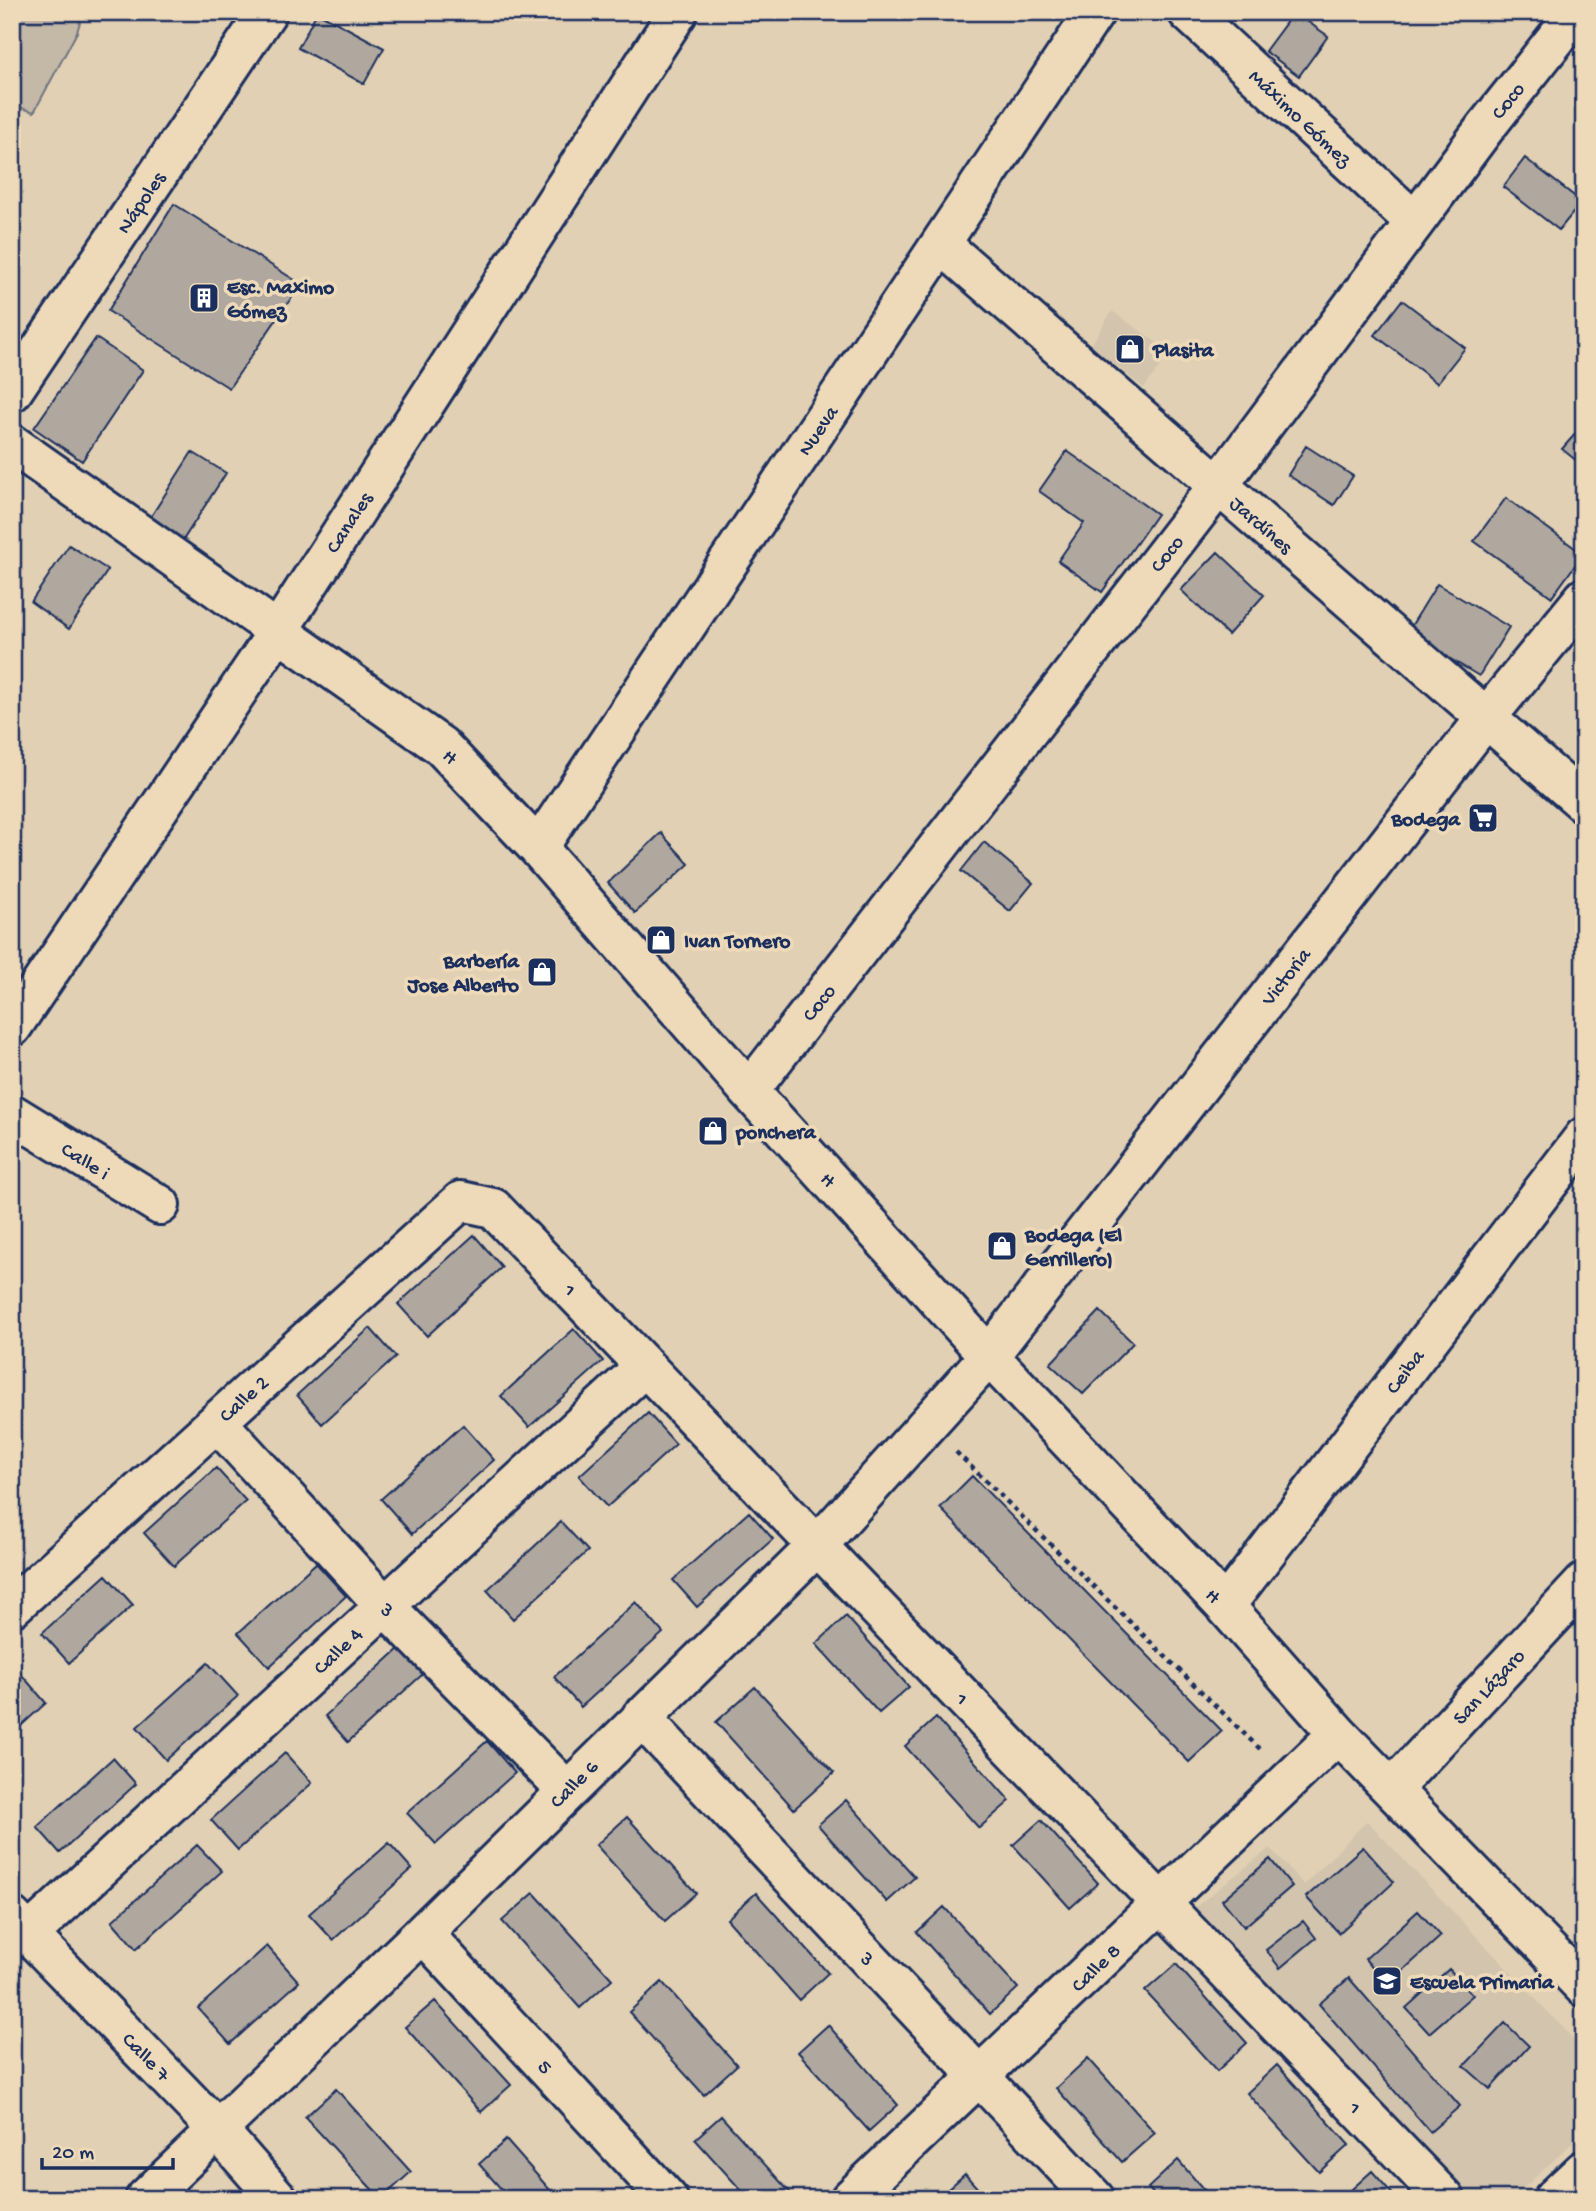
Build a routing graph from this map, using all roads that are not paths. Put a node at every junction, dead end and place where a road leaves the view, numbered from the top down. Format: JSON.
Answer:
{"nodes":[{"id":1,"x":267,"y":12,"type":"edge"},
{"id":2,"x":678,"y":12,"type":"edge"},
{"id":3,"x":1095,"y":12,"type":"edge"},
{"id":4,"x":1188,"y":12,"type":"edge"},
{"id":5,"x":1577,"y":12,"type":"edge"},
{"id":6,"x":1415,"y":222,"type":"junction"},
{"id":7,"x":941,"y":244,"type":"junction"},
{"id":8,"x":12,"y":392,"type":"edge"},
{"id":9,"x":12,"y":444,"type":"edge"},
{"id":10,"x":1218,"y":486,"type":"junction"},
{"id":11,"x":1584,"y":598,"type":"edge"},
{"id":12,"x":278,"y":631,"type":"junction"},
{"id":13,"x":1486,"y":718,"type":"junction"},
{"id":14,"x":1584,"y":803,"type":"edge"},
{"id":15,"x":538,"y":848,"type":"junction"},
{"id":16,"x":12,"y":1027,"type":"edge"},
{"id":17,"x":749,"y":1091,"type":"junction"},
{"id":18,"x":12,"y":1114,"type":"edge"},
{"id":19,"x":1584,"y":1137,"type":"edge"},
{"id":20,"x":479,"y":1203,"type":"joint"},
{"id":21,"x":160,"y":1205,"type":"dead end"},
{"id":22,"x":989,"y":1356,"type":"junction"},
{"id":23,"x":645,"y":1366,"type":"junction"},
{"id":24,"x":217,"y":1422,"type":"junction"},
{"id":25,"x":817,"y":1546,"type":"junction"},
{"id":26,"x":1584,"y":1583,"type":"edge"},
{"id":27,"x":384,"y":1606,"type":"junction"},
{"id":28,"x":1225,"y":1606,"type":"junction"},
{"id":29,"x":12,"y":1607,"type":"edge"},
{"id":30,"x":641,"y":1717,"type":"junction"},
{"id":31,"x":1338,"y":1734,"type":"junction"},
{"id":32,"x":1392,"y":1789,"type":"junction"},
{"id":33,"x":566,"y":1790,"type":"junction"},
{"id":34,"x":1161,"y":1905,"type":"junction"},
{"id":35,"x":20,"y":1925,"type":"edge"},
{"id":36,"x":423,"y":1933,"type":"junction"},
{"id":37,"x":1584,"y":1987,"type":"edge"},
{"id":38,"x":980,"y":2077,"type":"junction"},
{"id":39,"x":217,"y":2129,"type":"junction"},
{"id":40,"x":1584,"y":2170,"type":"edge"},
{"id":41,"x":145,"y":2199,"type":"edge"},
{"id":42,"x":278,"y":2199,"type":"edge"},
{"id":43,"x":668,"y":2199,"type":"edge"},
{"id":44,"x":850,"y":2199,"type":"edge"},
{"id":45,"x":1096,"y":2199,"type":"edge"},
{"id":46,"x":1445,"y":2199,"type":"edge"},
{"id":47,"x":1553,"y":2199,"type":"edge"}],
"edges":[{"from":1,"to":8,"type":"street","name":"Nápoles"},
{"from":2,"to":12,"type":"street","name":"Canales"},
{"from":3,"to":7,"type":"street","name":"Nueva"},
{"from":4,"to":6,"type":"street","name":"Máximo Gómez"},
{"from":5,"to":6,"type":"street","name":"Coco"},
{"from":6,"to":10,"type":"street","name":"Coco"},
{"from":7,"to":10,"type":"street","name":"Jardínes"},
{"from":7,"to":15,"type":"street","name":"Nueva"},
{"from":9,"to":12,"type":"street","name":"H"},
{"from":10,"to":13,"type":"street","name":"Jardínes"},
{"from":10,"to":17,"type":"street","name":"Coco"},
{"from":11,"to":13,"type":"street","name":"Victoria"},
{"from":12,"to":15,"type":"street","name":"H"},
{"from":12,"to":16,"type":"street","name":"Canales"},
{"from":13,"to":14,"type":"street","name":"Jardínes"},
{"from":13,"to":22,"type":"street","name":"Victoria"},
{"from":15,"to":17,"type":"street","name":"H"},
{"from":17,"to":22,"type":"street","name":"H"},
{"from":18,"to":21,"type":"street","name":"Calle i"},
{"from":19,"to":28,"type":"street","name":"Ceiba"},
{"from":20,"to":23,"type":"street","name":"1"},
{"from":20,"to":24,"type":"street","name":"Calle 2"},
{"from":22,"to":25,"type":"street","name":"Calle 6"},
{"from":22,"to":28,"type":"street","name":"H"},
{"from":23,"to":25,"type":"street","name":"1"},
{"from":23,"to":27,"type":"street","name":"Calle 4"},
{"from":24,"to":27,"type":"street","name":"3"},
{"from":24,"to":29,"type":"street","name":"Calle 2"},
{"from":25,"to":30,"type":"street","name":"Calle 6"},
{"from":25,"to":34,"type":"street","name":"1"},
{"from":26,"to":32,"type":"street","name":"San Lázaro"},
{"from":27,"to":33,"type":"street","name":"3"},
{"from":27,"to":35,"type":"street","name":"Calle 4"},
{"from":28,"to":31,"type":"street","name":"H"},
{"from":30,"to":33,"type":"street","name":"Calle 6"},
{"from":30,"to":38,"type":"street","name":"3"},
{"from":31,"to":32,"type":"street","name":"H"},
{"from":31,"to":34,"type":"street","name":"Calle 8"},
{"from":32,"to":37,"type":"street","name":"H"},
{"from":33,"to":36,"type":"street","name":"Calle 6"},
{"from":34,"to":38,"type":"street","name":"Calle 8"},
{"from":34,"to":46,"type":"street","name":"1"},
{"from":35,"to":39,"type":"street","name":"Calle 7"},
{"from":36,"to":39,"type":"street","name":"Calle 6"},
{"from":36,"to":43,"type":"street","name":"5"},
{"from":38,"to":44,"type":"street","name":"Calle 8"},
{"from":38,"to":45,"type":"street","name":"3"},
{"from":39,"to":41,"type":"street","name":"Calle 6"},
{"from":39,"to":42,"type":"street","name":"Calle 7"},
{"from":40,"to":47,"type":"street"}]}
